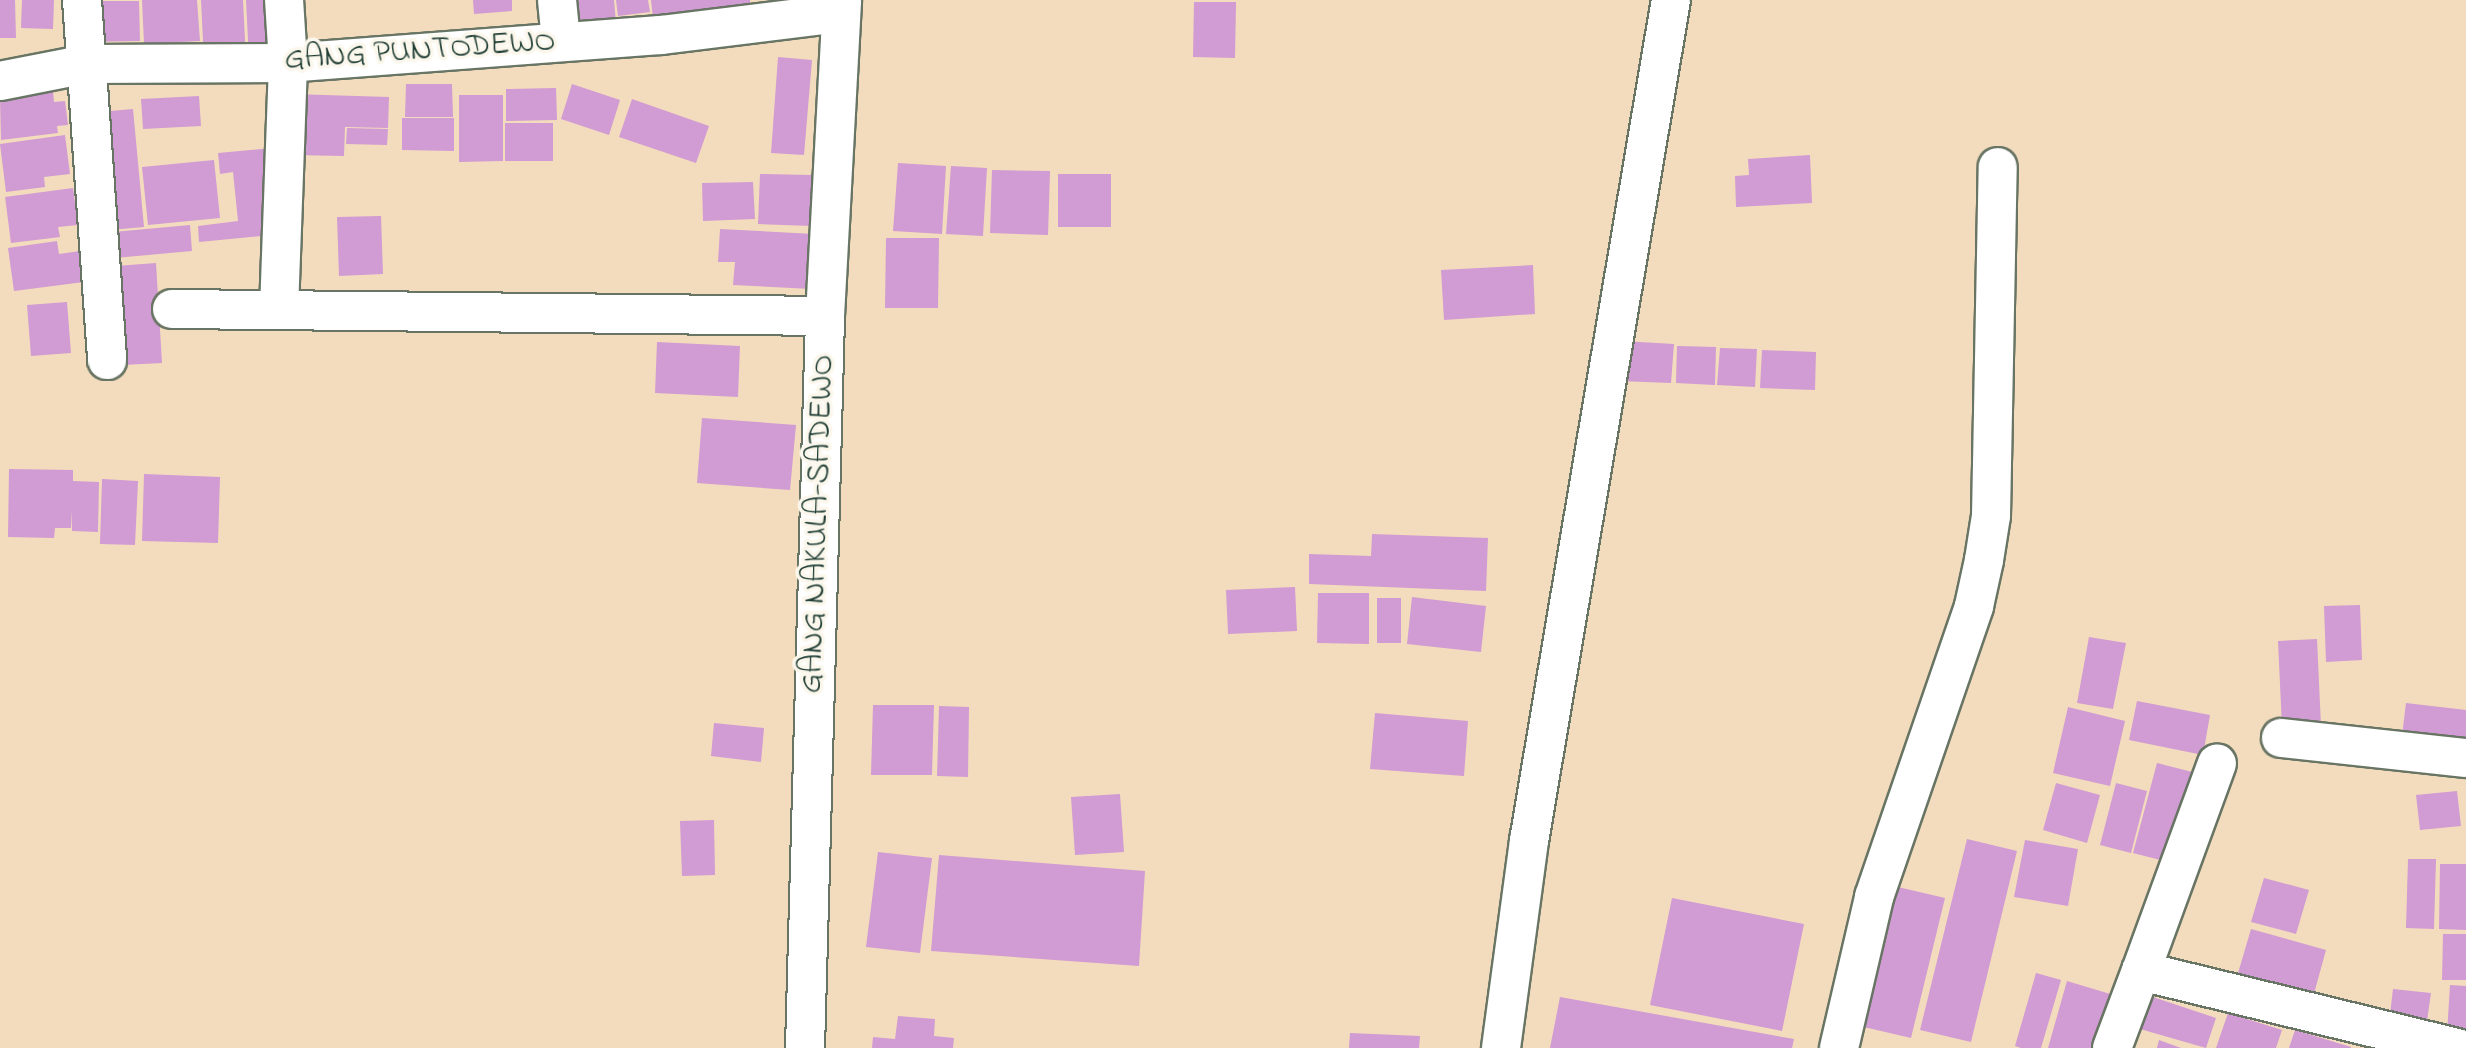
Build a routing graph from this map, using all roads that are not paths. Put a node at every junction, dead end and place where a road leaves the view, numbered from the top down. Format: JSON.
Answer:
{"nodes":[{"id":1,"x":82,"y":0,"type":"edge"},
{"id":2,"x":284,"y":0,"type":"edge"},
{"id":3,"x":557,"y":0,"type":"edge"},
{"id":4,"x":1671,"y":0,"type":"edge"},
{"id":5,"x":841,"y":7,"type":"edge"},
{"id":6,"x":561,"y":41,"type":"junction"},
{"id":7,"x":288,"y":63,"type":"junction"},
{"id":8,"x":88,"y":64,"type":"junction"},
{"id":9,"x":0,"y":81,"type":"edge"},
{"id":10,"x":1998,"y":167,"type":"dead end"},
{"id":11,"x":172,"y":309,"type":"dead end"},
{"id":12,"x":279,"y":310,"type":"junction"},
{"id":13,"x":825,"y":316,"type":"junction"},
{"id":14,"x":107,"y":360,"type":"dead end"},
{"id":15,"x":2281,"y":738,"type":"dead end"},
{"id":16,"x":2466,"y":758,"type":"edge"},
{"id":17,"x":2217,"y":763,"type":"dead end"},
{"id":18,"x":2141,"y":971,"type":"junction"},
{"id":19,"x":805,"y":1048,"type":"edge"},
{"id":20,"x":1501,"y":1048,"type":"edge"},
{"id":21,"x":1839,"y":1048,"type":"edge"},
{"id":22,"x":2112,"y":1048,"type":"edge"},
{"id":23,"x":2458,"y":1048,"type":"edge"}],
"edges":[{"from":1,"to":8,"type":"street"},
{"from":2,"to":7,"type":"street"},
{"from":3,"to":6,"type":"street"},
{"from":4,"to":20,"type":"street"},
{"from":5,"to":6,"type":"street","name":"GANG PUNTODEWO"},
{"from":5,"to":13,"type":"street","name":"GANG NAKULA-SADEWO"},
{"from":6,"to":7,"type":"street","name":"GANG PUNTODEWO"},
{"from":7,"to":8,"type":"street","name":"GANG PUNTODEWO"},
{"from":7,"to":12,"type":"street"},
{"from":8,"to":9,"type":"street","name":"GANG PUNTODEWO"},
{"from":8,"to":14,"type":"street"},
{"from":10,"to":21,"type":"street"},
{"from":11,"to":12,"type":"street"},
{"from":12,"to":13,"type":"street"},
{"from":13,"to":19,"type":"street","name":"GANG NAKULA-SADEWO"},
{"from":15,"to":16,"type":"street"},
{"from":17,"to":18,"type":"street"},
{"from":18,"to":22,"type":"street"},
{"from":18,"to":23,"type":"street"}]}
